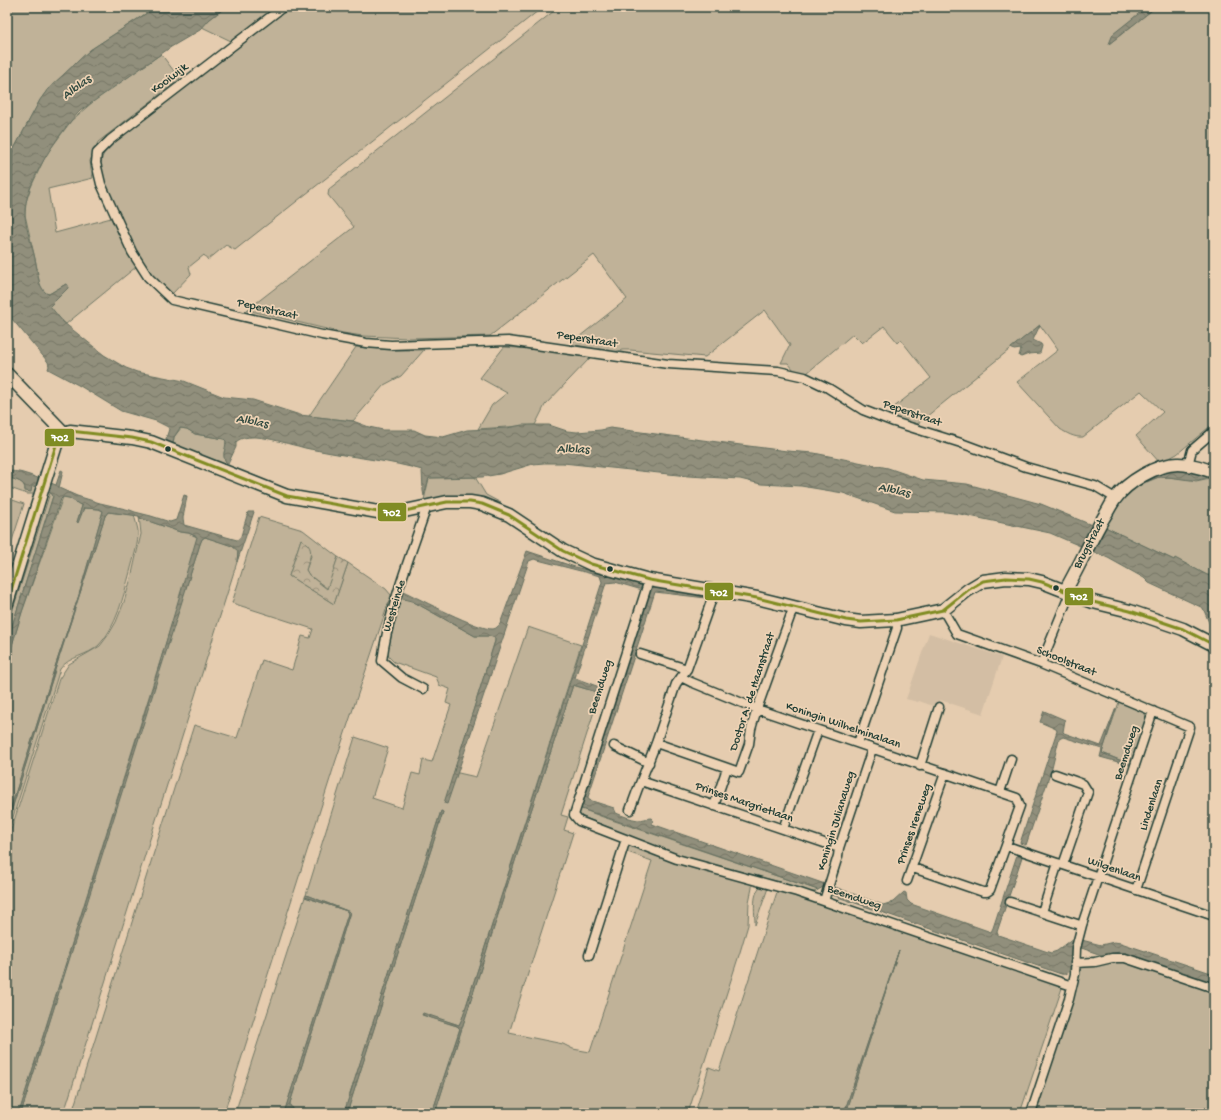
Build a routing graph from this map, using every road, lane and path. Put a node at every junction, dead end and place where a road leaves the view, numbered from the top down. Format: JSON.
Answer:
{"nodes":[{"id":1,"x":284,"y":7,"type":"edge"},
{"id":2,"x":101,"y":184,"type":"joint"},
{"id":3,"x":7,"y":374,"type":"edge"},
{"id":4,"x":1214,"y":431,"type":"edge"},
{"id":5,"x":64,"y":433,"type":"junction"},
{"id":6,"x":1188,"y":465,"type":"junction"},
{"id":7,"x":1214,"y":472,"type":"edge"},
{"id":8,"x":1115,"y":498,"type":"junction"},
{"id":9,"x":427,"y":506,"type":"junction"},
{"id":10,"x":649,"y":580,"type":"junction"},
{"id":11,"x":715,"y":590,"type":"junction"},
{"id":12,"x":1068,"y":592,"type":"junction"},
{"id":13,"x":7,"y":603,"type":"edge"},
{"id":14,"x":794,"y":606,"type":"junction"},
{"id":15,"x":943,"y":610,"type":"junction"},
{"id":16,"x":896,"y":620,"type":"junction"},
{"id":17,"x":1214,"y":645,"type":"edge"},
{"id":18,"x":640,"y":654,"type":"dead end"},
{"id":19,"x":1041,"y":664,"type":"junction"},
{"id":20,"x":687,"y":669,"type":"junction"},
{"id":21,"x":682,"y":677,"type":"junction"},
{"id":22,"x":423,"y":688,"type":"dead end"},
{"id":23,"x":939,"y":707,"type":"dead end"},
{"id":24,"x":758,"y":709,"type":"junction"},
{"id":25,"x":1153,"y":711,"type":"junction"},
{"id":26,"x":1190,"y":727,"type":"joint"},
{"id":27,"x":818,"y":730,"type":"junction"},
{"id":28,"x":656,"y":743,"type":"junction"},
{"id":29,"x":858,"y":743,"type":"junction"},
{"id":30,"x":614,"y":746,"type":"dead end"},
{"id":31,"x":872,"y":749,"type":"junction"},
{"id":32,"x":1011,"y":759,"type":"dead end"},
{"id":33,"x":649,"y":763,"type":"junction"},
{"id":34,"x":920,"y":766,"type":"junction"},
{"id":35,"x":727,"y":768,"type":"junction"},
{"id":36,"x":944,"y":773,"type":"junction"},
{"id":37,"x":1055,"y":774,"type":"dead end"},
{"id":38,"x":641,"y":781,"type":"junction"},
{"id":39,"x":1000,"y":792,"type":"junction"},
{"id":40,"x":714,"y":806,"type":"junction"},
{"id":41,"x":630,"y":810,"type":"dead end"},
{"id":42,"x":783,"y":829,"type":"junction"},
{"id":43,"x":626,"y":839,"type":"junction"},
{"id":44,"x":1007,"y":846,"type":"junction"},
{"id":45,"x":839,"y":848,"type":"junction"},
{"id":46,"x":1061,"y":864,"type":"junction"},
{"id":47,"x":913,"y":868,"type":"junction"},
{"id":48,"x":1099,"y":877,"type":"junction"},
{"id":49,"x":907,"y":881,"type":"dead end"},
{"id":50,"x":1136,"y":890,"type":"junction"},
{"id":51,"x":824,"y":901,"type":"junction"},
{"id":52,"x":1010,"y":902,"type":"dead end"},
{"id":53,"x":1042,"y":912,"type":"junction"},
{"id":54,"x":1214,"y":916,"type":"edge"},
{"id":55,"x":1077,"y":924,"type":"dead end"},
{"id":56,"x":589,"y":955,"type":"dead end"},
{"id":57,"x":1075,"y":963,"type":"junction"},
{"id":58,"x":1072,"y":986,"type":"junction"},
{"id":59,"x":1214,"y":988,"type":"edge"},
{"id":60,"x":1031,"y":1113,"type":"edge"}],
"edges":[{"from":1,"to":2,"type":"street","name":"Kooiwijk"},
{"from":2,"to":8,"type":"street","name":"Peperstraat"},
{"from":3,"to":5,"type":"street"},
{"from":4,"to":6,"type":"street"},
{"from":5,"to":9,"type":"street"},
{"from":5,"to":13,"type":"street"},
{"from":6,"to":7,"type":"street"},
{"from":6,"to":8,"type":"street"},
{"from":8,"to":12,"type":"street","name":"Brugstraat"},
{"from":9,"to":10,"type":"street"},
{"from":9,"to":22,"type":"street","name":"Westeinde"},
{"from":10,"to":11,"type":"street"},
{"from":10,"to":43,"type":"street","name":"Beemdweg"},
{"from":11,"to":14,"type":"street"},
{"from":11,"to":20,"type":"street"},
{"from":12,"to":15,"type":"street"},
{"from":12,"to":17,"type":"street"},
{"from":12,"to":19,"type":"street"},
{"from":14,"to":16,"type":"street"},
{"from":14,"to":24,"type":"street","name":"Doctor A. de Haanstraat"},
{"from":15,"to":16,"type":"street"},
{"from":15,"to":19,"type":"street","name":"Schoolstraat"},
{"from":16,"to":29,"type":"street"},
{"from":18,"to":20,"type":"street"},
{"from":19,"to":25,"type":"street","name":"Schoolstraat"},
{"from":20,"to":21,"type":"street"},
{"from":21,"to":24,"type":"street","name":"Koningin Wilhelminalaan"},
{"from":21,"to":28,"type":"street"},
{"from":23,"to":34,"type":"street"},
{"from":24,"to":27,"type":"street","name":"Koningin Wilhelminalaan"},
{"from":24,"to":35,"type":"street","name":"Doctor A. de Haanstraat"},
{"from":25,"to":26,"type":"street","name":"Schoolstraat"},
{"from":25,"to":48,"type":"street","name":"Beemdweg"},
{"from":26,"to":50,"type":"street","name":"Lindenlaan"},
{"from":27,"to":29,"type":"street","name":"Koningin Wilhelminalaan"},
{"from":27,"to":42,"type":"street"},
{"from":28,"to":33,"type":"street"},
{"from":28,"to":35,"type":"street"},
{"from":29,"to":31,"type":"street","name":"Koningin Wilhelminalaan"},
{"from":30,"to":33,"type":"street"},
{"from":31,"to":34,"type":"street","name":"Koningin Wilhelminalaan"},
{"from":31,"to":45,"type":"street","name":"Koningin Julianaweg"},
{"from":32,"to":39,"type":"street"},
{"from":33,"to":38,"type":"street"},
{"from":34,"to":36,"type":"street","name":"Koningin Wilhelminalaan"},
{"from":35,"to":40,"type":"street"},
{"from":36,"to":39,"type":"street","name":"Koningin Wilhelminalaan"},
{"from":36,"to":47,"type":"street","name":"Prinses Ireneweg"},
{"from":37,"to":46,"type":"street"},
{"from":38,"to":40,"type":"street","name":"Prinses Margrietlaan"},
{"from":38,"to":41,"type":"street"},
{"from":39,"to":44,"type":"street","name":"Koningin Wilhelminalaan"},
{"from":40,"to":42,"type":"street","name":"Prinses Margrietlaan"},
{"from":42,"to":45,"type":"street","name":"Prinses Margrietlaan"},
{"from":43,"to":51,"type":"street","name":"Beemdweg"},
{"from":43,"to":56,"type":"street"},
{"from":44,"to":46,"type":"street","name":"Wilgenlaan"},
{"from":44,"to":47,"type":"street"},
{"from":45,"to":51,"type":"street","name":"Koningin Julianaweg"},
{"from":46,"to":48,"type":"street","name":"Wilgenlaan"},
{"from":46,"to":53,"type":"street"},
{"from":47,"to":49,"type":"street","name":"Prinses Ireneweg"},
{"from":48,"to":50,"type":"street","name":"Wilgenlaan"},
{"from":48,"to":57,"type":"street","name":"Beemdweg"},
{"from":50,"to":54,"type":"street","name":"Wilgenlaan"},
{"from":51,"to":58,"type":"street","name":"Beemdweg"},
{"from":52,"to":53,"type":"street"},
{"from":53,"to":55,"type":"street"},
{"from":57,"to":58,"type":"street","name":"Beemdweg"},
{"from":57,"to":59,"type":"street"},
{"from":58,"to":60,"type":"street","name":"Beemdweg"}]}
